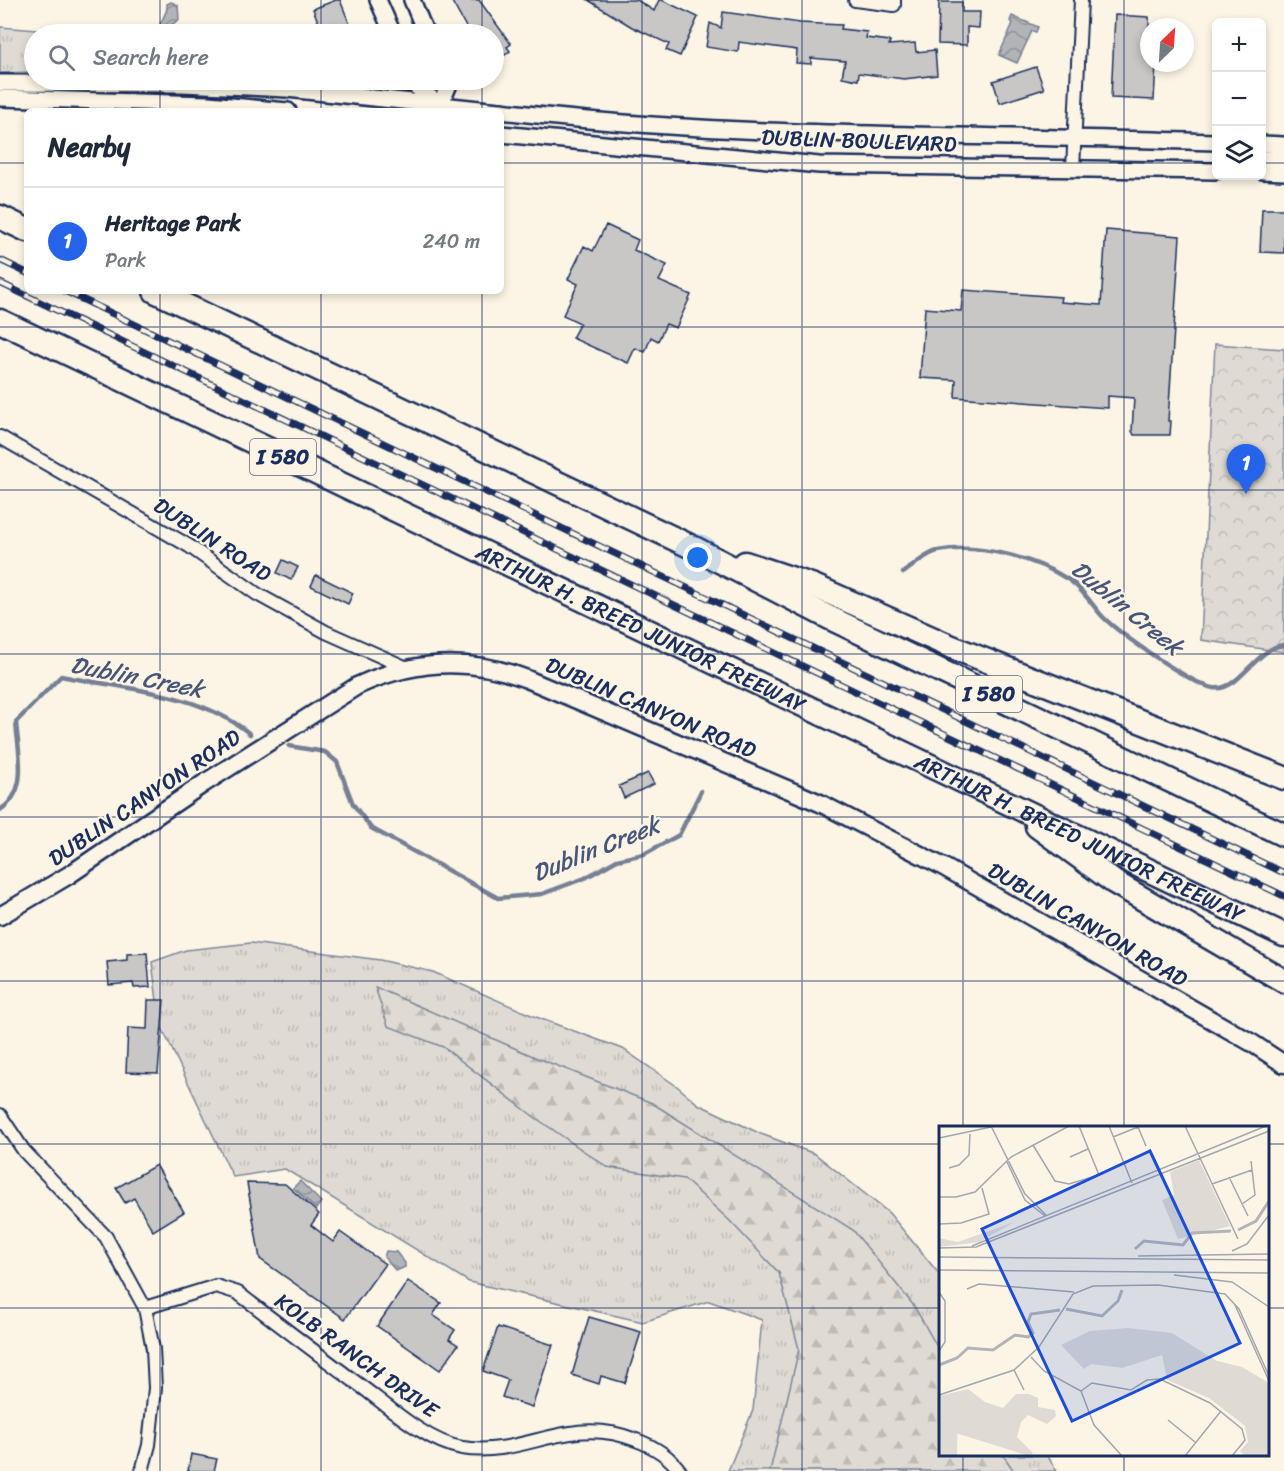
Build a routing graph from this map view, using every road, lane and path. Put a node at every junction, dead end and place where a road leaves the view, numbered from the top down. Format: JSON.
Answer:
{"nodes":[{"id":1,"x":378,"y":0,"type":"edge"},
{"id":2,"x":412,"y":0,"type":"edge"},
{"id":3,"x":855,"y":0,"type":"edge"},
{"id":4,"x":894,"y":0,"type":"edge"},
{"id":5,"x":1081,"y":0,"type":"edge"},
{"id":6,"x":389,"y":24,"type":"edge"},
{"id":7,"x":422,"y":24,"type":"edge"},
{"id":8,"x":0,"y":83,"type":"edge"},
{"id":9,"x":24,"y":83,"type":"edge"},
{"id":10,"x":279,"y":90,"type":"edge"},
{"id":11,"x":420,"y":90,"type":"edge"},
{"id":12,"x":447,"y":90,"type":"edge"},
{"id":13,"x":0,"y":98,"type":"edge"},
{"id":14,"x":254,"y":108,"type":"edge"},
{"id":15,"x":440,"y":108,"type":"edge"},
{"id":16,"x":504,"y":112,"type":"edge"},
{"id":17,"x":504,"y":134,"type":"edge"},
{"id":18,"x":1074,"y":137,"type":"junction"},
{"id":19,"x":1212,"y":142,"type":"edge"},
{"id":20,"x":1266,"y":144,"type":"edge"},
{"id":21,"x":1284,"y":145,"type":"edge"},
{"id":22,"x":1266,"y":159,"type":"edge"},
{"id":23,"x":1284,"y":159,"type":"edge"},
{"id":24,"x":1072,"y":169,"type":"junction"},
{"id":25,"x":1212,"y":171,"type":"edge"},
{"id":26,"x":1266,"y":171,"type":"edge"},
{"id":27,"x":1284,"y":172,"type":"edge"},
{"id":28,"x":0,"y":217,"type":"edge"},
{"id":29,"x":24,"y":229,"type":"edge"},
{"id":30,"x":161,"y":294,"type":"edge"},
{"id":31,"x":0,"y":321,"type":"edge"},
{"id":32,"x":0,"y":437,"type":"edge"},
{"id":33,"x":696,"y":549,"type":"junction"},
{"id":34,"x":406,"y":668,"type":"junction"},
{"id":35,"x":1284,"y":778,"type":"edge"},
{"id":36,"x":1016,"y":807,"type":"junction"},
{"id":37,"x":1284,"y":835,"type":"edge"},
{"id":38,"x":0,"y":916,"type":"edge"},
{"id":39,"x":1284,"y":934,"type":"edge"},
{"id":40,"x":1284,"y":981,"type":"edge"},
{"id":41,"x":1284,"y":1065,"type":"edge"},
{"id":42,"x":0,"y":1115,"type":"edge"},
{"id":43,"x":145,"y":1308,"type":"junction"},
{"id":44,"x":142,"y":1471,"type":"edge"},
{"id":45,"x":680,"y":1471,"type":"edge"}],
"edges":[{"from":1,"to":6,"type":"street"},
{"from":2,"to":7,"type":"street"},
{"from":3,"to":4,"type":"street"},
{"from":5,"to":18,"type":"street"},
{"from":8,"to":9,"type":"street","name":"DUBLIN BOULEVARD"},
{"from":10,"to":15,"type":"street","name":"DUBLIN BOULEVARD"},
{"from":11,"to":15,"type":"street"},
{"from":12,"to":15,"type":"street"},
{"from":13,"to":14,"type":"street"},
{"from":16,"to":18,"type":"street","name":"DUBLIN BOULEVARD"},
{"from":17,"to":24,"type":"street","name":"DUBLIN BOULEVARD"},
{"from":18,"to":19,"type":"street","name":"DUBLIN BOULEVARD"},
{"from":18,"to":24,"type":"street"},
{"from":20,"to":21,"type":"street"},
{"from":22,"to":23,"type":"street"},
{"from":24,"to":25,"type":"street","name":"DUBLIN BOULEVARD"},
{"from":26,"to":27,"type":"street"},
{"from":28,"to":29,"type":"highway"},
{"from":30,"to":33,"type":"highway","number":"I 580"},
{"from":31,"to":36,"type":"highway","name":"ARTHUR H. BREED JUNIOR FREEWAY","number":"I 580"},
{"from":32,"to":34,"type":"street","name":"DUBLIN ROAD"},
{"from":33,"to":35,"type":"highway"},
{"from":33,"to":37,"type":"highway","number":"I 580"},
{"from":34,"to":38,"type":"main road","name":"DUBLIN CANYON ROAD"},
{"from":34,"to":41,"type":"main road","name":"DUBLIN CANYON ROAD"},
{"from":36,"to":39,"type":"highway","name":"ARTHUR H. BREED JUNIOR FREEWAY","number":"I 580"},
{"from":36,"to":40,"type":"highway"},
{"from":42,"to":43,"type":"street"},
{"from":43,"to":44,"type":"street"},
{"from":43,"to":45,"type":"street","name":"KOLB RANCH DRIVE"}]}
